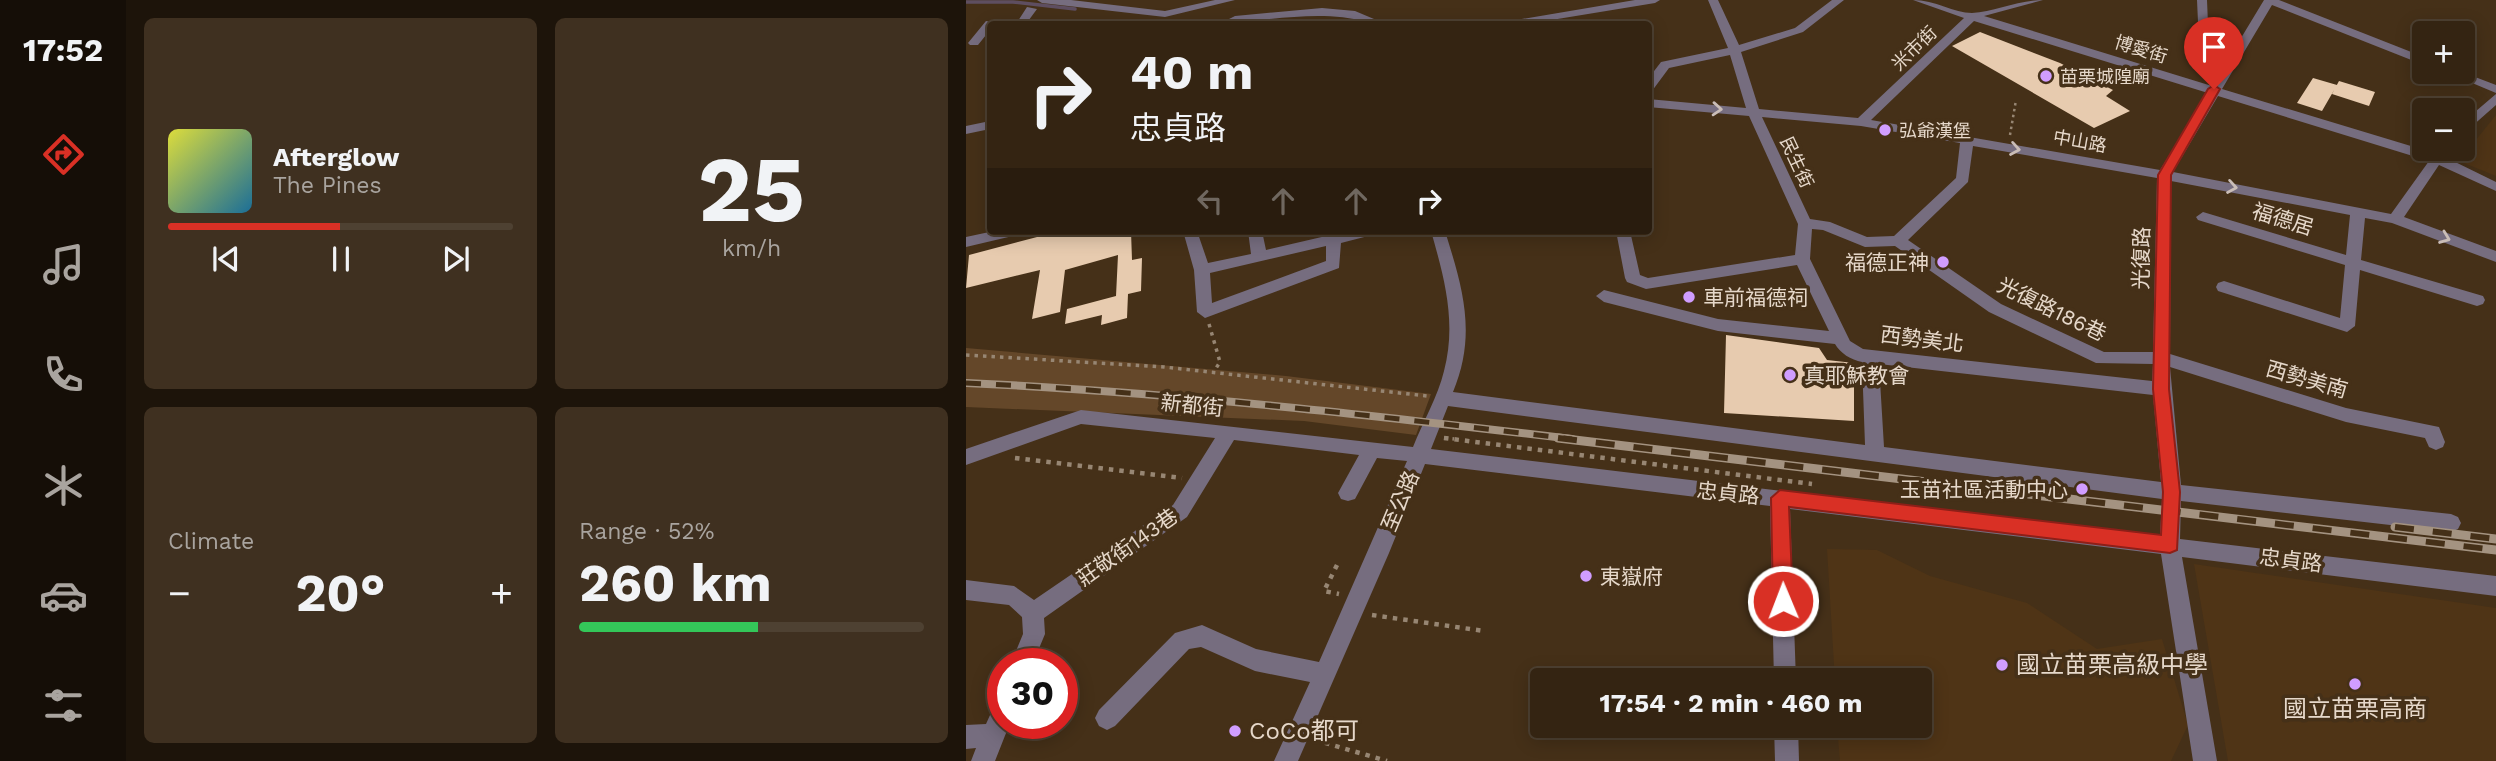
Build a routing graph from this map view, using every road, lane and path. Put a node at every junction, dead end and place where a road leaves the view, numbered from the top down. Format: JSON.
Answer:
{"nodes":[{"id":1,"x":1042,"y":0,"type":"edge"},
{"id":2,"x":1161,"y":0,"type":"edge"},
{"id":3,"x":1230,"y":0,"type":"edge"},
{"id":4,"x":1654,"y":0,"type":"edge"},
{"id":5,"x":1713,"y":0,"type":"edge"},
{"id":6,"x":1839,"y":0,"type":"edge"},
{"id":7,"x":1918,"y":0,"type":"edge"},
{"id":8,"x":2038,"y":0,"type":"edge"},
{"id":9,"x":2202,"y":0,"type":"edge"},
{"id":10,"x":2268,"y":0,"type":"edge"},
{"id":11,"x":1074,"y":2,"type":"edge"},
{"id":12,"x":1102,"y":3,"type":"edge"},
{"id":13,"x":1031,"y":9,"type":"dead end"},
{"id":14,"x":1156,"y":13,"type":"junction"},
{"id":15,"x":1561,"y":15,"type":"edge"},
{"id":16,"x":1972,"y":16,"type":"junction"},
{"id":17,"x":1234,"y":18,"type":"edge"},
{"id":18,"x":1023,"y":21,"type":"edge"},
{"id":19,"x":1364,"y":21,"type":"edge"},
{"id":20,"x":1527,"y":21,"type":"edge"},
{"id":21,"x":2204,"y":23,"type":"dead end"},
{"id":22,"x":987,"y":26,"type":"edge"},
{"id":23,"x":970,"y":44,"type":"edge"},
{"id":24,"x":1735,"y":50,"type":"junction"},
{"id":25,"x":2412,"y":56,"type":"edge"},
{"id":26,"x":2475,"y":81,"type":"edge"},
{"id":27,"x":1652,"y":83,"type":"edge"},
{"id":28,"x":2214,"y":89,"type":"junction"},
{"id":29,"x":2496,"y":89,"type":"edge"},
{"id":30,"x":2496,"y":97,"type":"edge"},
{"id":31,"x":2016,"y":100,"type":"dead end"},
{"id":32,"x":1652,"y":103,"type":"edge"},
{"id":33,"x":1753,"y":111,"type":"junction"},
{"id":34,"x":2475,"y":118,"type":"edge"},
{"id":35,"x":1861,"y":122,"type":"junction"},
{"id":36,"x":987,"y":126,"type":"edge"},
{"id":37,"x":966,"y":130,"type":"edge"},
{"id":38,"x":1967,"y":141,"type":"junction"},
{"id":39,"x":2412,"y":145,"type":"edge"},
{"id":40,"x":2008,"y":148,"type":"junction"},
{"id":41,"x":2435,"y":161,"type":"edge"},
{"id":42,"x":2453,"y":161,"type":"edge"},
{"id":43,"x":2164,"y":175,"type":"junction"},
{"id":44,"x":2496,"y":187,"type":"edge"},
{"id":45,"x":2358,"y":211,"type":"junction"},
{"id":46,"x":2203,"y":217,"type":"dead end"},
{"id":47,"x":2395,"y":219,"type":"junction"},
{"id":48,"x":1805,"y":224,"type":"junction"},
{"id":49,"x":999,"y":235,"type":"edge"},
{"id":50,"x":1191,"y":235,"type":"edge"},
{"id":51,"x":1256,"y":235,"type":"edge"},
{"id":52,"x":1439,"y":235,"type":"edge"},
{"id":53,"x":1624,"y":235,"type":"edge"},
{"id":54,"x":1333,"y":236,"type":"edge"},
{"id":55,"x":1898,"y":241,"type":"junction"},
{"id":56,"x":966,"y":243,"type":"edge"},
{"id":57,"x":1259,"y":257,"type":"junction"},
{"id":58,"x":2496,"y":257,"type":"edge"},
{"id":59,"x":1802,"y":259,"type":"junction"},
{"id":60,"x":2351,"y":262,"type":"junction"},
{"id":61,"x":1202,"y":270,"type":"junction"},
{"id":62,"x":2224,"y":287,"type":"dead end"},
{"id":63,"x":1604,"y":296,"type":"dead end"},
{"id":64,"x":2477,"y":300,"type":"dead end"},
{"id":65,"x":1205,"y":312,"type":"junction"},
{"id":66,"x":1841,"y":338,"type":"junction"},
{"id":67,"x":966,"y":355,"type":"edge"},
{"id":68,"x":1870,"y":356,"type":"junction"},
{"id":69,"x":2102,"y":358,"type":"junction"},
{"id":70,"x":2162,"y":358,"type":"junction"},
{"id":71,"x":1213,"y":373,"type":"junction"},
{"id":72,"x":2087,"y":381,"type":"junction"},
{"id":73,"x":2161,"y":389,"type":"junction"},
{"id":74,"x":1443,"y":398,"type":"junction"},
{"id":75,"x":1229,"y":432,"type":"junction"},
{"id":76,"x":2436,"y":442,"type":"dead end"},
{"id":77,"x":1372,"y":449,"type":"junction"},
{"id":78,"x":1875,"y":453,"type":"junction"},
{"id":79,"x":1419,"y":455,"type":"junction"},
{"id":80,"x":966,"y":457,"type":"edge"},
{"id":81,"x":1008,"y":458,"type":"dead end"},
{"id":82,"x":1200,"y":480,"type":"junction"},
{"id":83,"x":2172,"y":492,"type":"junction"},
{"id":84,"x":1348,"y":494,"type":"dead end"},
{"id":85,"x":1780,"y":498,"type":"junction"},
{"id":86,"x":2451,"y":523,"type":"dead end"},
{"id":87,"x":2170,"y":544,"type":"junction"},
{"id":88,"x":1337,"y":565,"type":"dead end"},
{"id":89,"x":2496,"y":586,"type":"edge"},
{"id":90,"x":966,"y":590,"type":"edge"},
{"id":91,"x":1355,"y":605,"type":"junction"},
{"id":92,"x":1033,"y":613,"type":"junction"},
{"id":93,"x":1484,"y":631,"type":"dead end"},
{"id":94,"x":1028,"y":648,"type":"edge"},
{"id":95,"x":1785,"y":668,"type":"edge"},
{"id":96,"x":1324,"y":674,"type":"junction"},
{"id":97,"x":1107,"y":718,"type":"dead end"},
{"id":98,"x":1298,"y":735,"type":"junction"},
{"id":99,"x":987,"y":736,"type":"edge"},
{"id":100,"x":966,"y":737,"type":"edge"},
{"id":101,"x":1786,"y":738,"type":"edge"},
{"id":102,"x":992,"y":739,"type":"edge"},
{"id":103,"x":983,"y":761,"type":"edge"},
{"id":104,"x":1286,"y":761,"type":"edge"},
{"id":105,"x":1387,"y":761,"type":"edge"},
{"id":106,"x":1787,"y":761,"type":"edge"},
{"id":107,"x":2206,"y":761,"type":"edge"}],
"edges":[{"from":1,"to":11,"type":"street"},
{"from":2,"to":14,"type":"street"},
{"from":3,"to":14,"type":"street"},
{"from":4,"to":15,"type":"street"},
{"from":5,"to":24,"type":"street","name":"民生街"},
{"from":6,"to":24,"type":"street"},
{"from":7,"to":16,"type":"street","name":"博愛街"},
{"from":8,"to":16,"type":"street"},
{"from":9,"to":21,"type":"street"},
{"from":10,"to":25,"type":"street"},
{"from":10,"to":28,"type":"street","name":"光復路"},
{"from":11,"to":12,"type":"street"},
{"from":12,"to":14,"type":"street"},
{"from":13,"to":18,"type":"street"},
{"from":15,"to":20,"type":"street"},
{"from":16,"to":28,"type":"street","name":"博愛街"},
{"from":16,"to":35,"type":"street","name":"米市街"},
{"from":17,"to":19,"type":"street"},
{"from":22,"to":23,"type":"street"},
{"from":24,"to":27,"type":"street"},
{"from":24,"to":33,"type":"street","name":"民生街"},
{"from":26,"to":29,"type":"street"},
{"from":28,"to":39,"type":"street","name":"博愛街"},
{"from":28,"to":43,"type":"street","name":"光復路"},
{"from":30,"to":34,"type":"street"},
{"from":31,"to":40,"type":"path"},
{"from":32,"to":33,"type":"street","name":"中山路","one_way":true},
{"from":33,"to":35,"type":"street","name":"中山路"},
{"from":33,"to":48,"type":"street","name":"民生街"},
{"from":35,"to":38,"type":"street","name":"中山路"},
{"from":36,"to":37,"type":"street"},
{"from":38,"to":40,"type":"street","name":"中山路"},
{"from":38,"to":55,"type":"street"},
{"from":40,"to":43,"type":"street","name":"中山路","one_way":true},
{"from":41,"to":47,"type":"street"},
{"from":42,"to":44,"type":"street","name":"博愛街"},
{"from":43,"to":45,"type":"street","name":"中山路","one_way":true},
{"from":43,"to":70,"type":"street","name":"光復路"},
{"from":45,"to":47,"type":"street","name":"中山路"},
{"from":45,"to":60,"type":"street"},
{"from":46,"to":60,"type":"street","name":"福德居"},
{"from":47,"to":58,"type":"street","name":"中山路","one_way":true},
{"from":48,"to":55,"type":"street"},
{"from":48,"to":59,"type":"street","name":"民生街"},
{"from":49,"to":56,"type":"street"},
{"from":50,"to":61,"type":"street"},
{"from":51,"to":57,"type":"street"},
{"from":52,"to":74,"type":"street","name":"至公路"},
{"from":53,"to":59,"type":"street"},
{"from":54,"to":57,"type":"street"},
{"from":54,"to":65,"type":"street"},
{"from":55,"to":69,"type":"street","name":"光復路186巷"},
{"from":57,"to":61,"type":"street"},
{"from":59,"to":66,"type":"street"},
{"from":60,"to":62,"type":"street"},
{"from":60,"to":64,"type":"street","name":"福德居"},
{"from":61,"to":65,"type":"street"},
{"from":63,"to":66,"type":"street"},
{"from":65,"to":71,"type":"path"},
{"from":66,"to":68,"type":"street","name":"西勢美北"},
{"from":67,"to":71,"type":"path"},
{"from":68,"to":72,"type":"street","name":"西勢美北"},
{"from":68,"to":78,"type":"street"},
{"from":69,"to":70,"type":"street","name":"光復路186巷"},
{"from":69,"to":72,"type":"street"},
{"from":70,"to":73,"type":"street","name":"光復路"},
{"from":70,"to":76,"type":"street","name":"西勢美南"},
{"from":71,"to":74,"type":"path"},
{"from":72,"to":73,"type":"street","name":"西勢美北"},
{"from":73,"to":83,"type":"street","name":"光復路"},
{"from":74,"to":78,"type":"street"},
{"from":74,"to":79,"type":"street","name":"至公路"},
{"from":75,"to":77,"type":"street","name":"新都街"},
{"from":75,"to":80,"type":"street","name":"新都街"},
{"from":75,"to":82,"type":"street","name":"莊敬街143巷"},
{"from":77,"to":79,"type":"street","name":"新都街"},
{"from":77,"to":84,"type":"street"},
{"from":78,"to":83,"type":"street"},
{"from":79,"to":85,"type":"street","name":"忠貞路"},
{"from":79,"to":91,"type":"street","name":"至公路"},
{"from":81,"to":82,"type":"path"},
{"from":82,"to":92,"type":"street","name":"莊敬街143巷"},
{"from":83,"to":86,"type":"street"},
{"from":83,"to":87,"type":"street","name":"光復路"},
{"from":85,"to":87,"type":"street","name":"忠貞路"},
{"from":85,"to":95,"type":"street"},
{"from":87,"to":89,"type":"street","name":"忠貞路"},
{"from":87,"to":107,"type":"street","name":"光復路"},
{"from":88,"to":91,"type":"path"},
{"from":90,"to":92,"type":"street"},
{"from":91,"to":93,"type":"path"},
{"from":91,"to":96,"type":"street","name":"至公路"},
{"from":92,"to":94,"type":"street"},
{"from":96,"to":97,"type":"street"},
{"from":96,"to":98,"type":"street","name":"至公路"},
{"from":98,"to":104,"type":"street","name":"至公路"},
{"from":98,"to":105,"type":"path"},
{"from":99,"to":100,"type":"street"},
{"from":101,"to":106,"type":"street"},
{"from":102,"to":103,"type":"street"}]}
